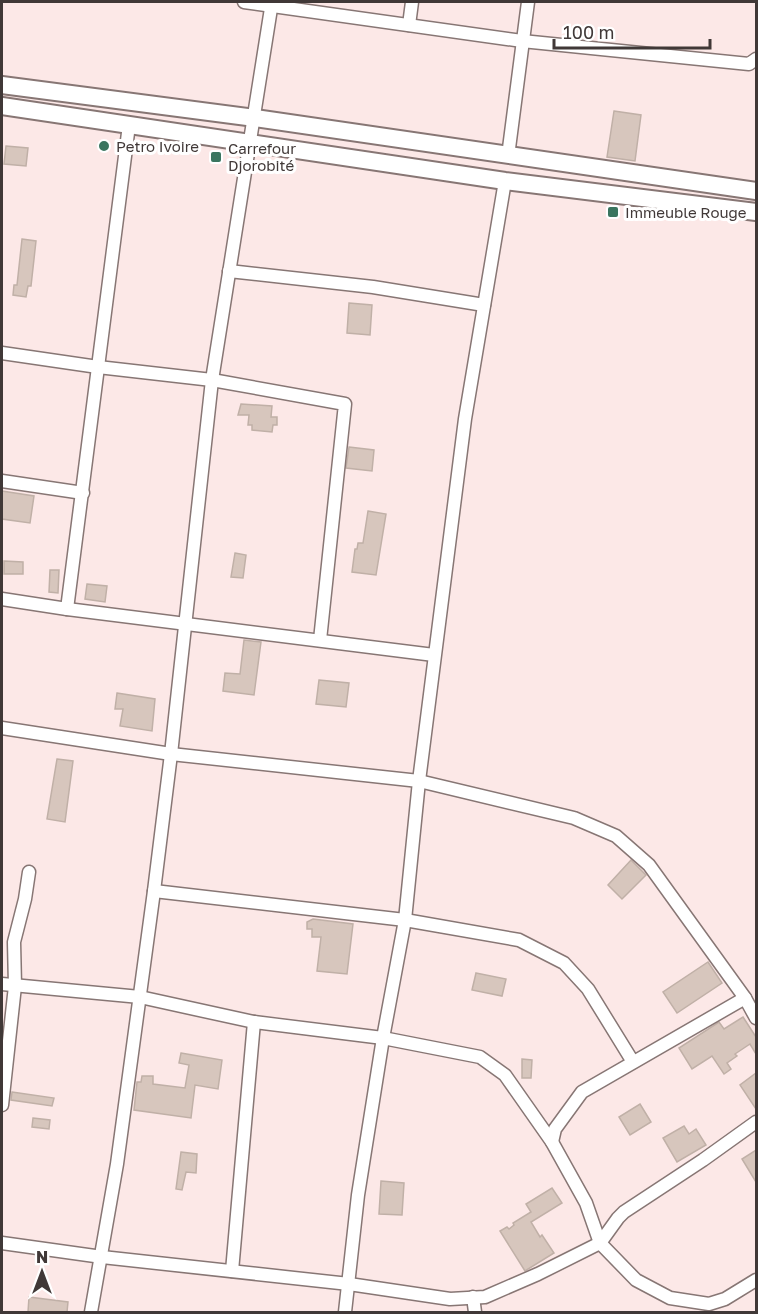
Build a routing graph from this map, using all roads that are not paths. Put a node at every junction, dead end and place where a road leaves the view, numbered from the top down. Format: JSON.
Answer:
{"nodes":[{"id":1,"x":244,"y":2,"type":"edge"},
{"id":2,"x":412,"y":2,"type":"edge"},
{"id":3,"x":528,"y":2,"type":"edge"},
{"id":4,"x":271,"y":4,"type":"edge"},
{"id":5,"x":409,"y":25,"type":"junction"},
{"id":6,"x":522,"y":41,"type":"junction"},
{"id":7,"x":756,"y":59,"type":"edge"},
{"id":8,"x":2,"y":85,"type":"edge"},
{"id":9,"x":2,"y":106,"type":"edge"},
{"id":10,"x":255,"y":118,"type":"junction"},
{"id":11,"x":129,"y":125,"type":"junction"},
{"id":12,"x":251,"y":142,"type":"junction"},
{"id":13,"x":508,"y":156,"type":"junction"},
{"id":14,"x":505,"y":181,"type":"junction"},
{"id":15,"x":756,"y":192,"type":"edge"},
{"id":16,"x":756,"y":212,"type":"edge"},
{"id":17,"x":229,"y":271,"type":"junction"},
{"id":18,"x":484,"y":305,"type":"junction"},
{"id":19,"x":2,"y":353,"type":"edge"},
{"id":20,"x":98,"y":367,"type":"junction"},
{"id":21,"x":212,"y":380,"type":"junction"},
{"id":22,"x":2,"y":481,"type":"edge"},
{"id":23,"x":82,"y":493,"type":"junction"},
{"id":24,"x":2,"y":599,"type":"edge"},
{"id":25,"x":67,"y":609,"type":"junction"},
{"id":26,"x":186,"y":624,"type":"junction"},
{"id":27,"x":320,"y":640,"type":"junction"},
{"id":28,"x":434,"y":655,"type":"junction"},
{"id":29,"x":2,"y":728,"type":"edge"},
{"id":30,"x":171,"y":754,"type":"junction"},
{"id":31,"x":419,"y":781,"type":"junction"},
{"id":32,"x":29,"y":872,"type":"dead end"},
{"id":33,"x":154,"y":891,"type":"junction"},
{"id":34,"x":405,"y":920,"type":"junction"},
{"id":35,"x":2,"y":984,"type":"edge"},
{"id":36,"x":15,"y":986,"type":"junction"},
{"id":37,"x":140,"y":997,"type":"junction"},
{"id":38,"x":745,"y":998,"type":"junction"},
{"id":39,"x":756,"y":1018,"type":"edge"},
{"id":40,"x":254,"y":1022,"type":"junction"},
{"id":41,"x":383,"y":1038,"type":"junction"},
{"id":42,"x":633,"y":1062,"type":"junction"},
{"id":43,"x":2,"y":1106,"type":"edge"},
{"id":44,"x":756,"y":1122,"type":"edge"},
{"id":45,"x":552,"y":1142,"type":"junction"},
{"id":46,"x":2,"y":1243,"type":"edge"},
{"id":47,"x":600,"y":1244,"type":"junction"},
{"id":48,"x":102,"y":1257,"type":"junction"},
{"id":49,"x":232,"y":1271,"type":"junction"},
{"id":50,"x":756,"y":1280,"type":"edge"},
{"id":51,"x":349,"y":1284,"type":"junction"},
{"id":52,"x":473,"y":1297,"type":"junction"},
{"id":53,"x":91,"y":1312,"type":"edge"},
{"id":54,"x":345,"y":1312,"type":"edge"},
{"id":55,"x":476,"y":1312,"type":"edge"}],
"edges":[{"from":1,"to":4,"type":"street"},
{"from":2,"to":5,"type":"street"},
{"from":3,"to":6,"type":"street"},
{"from":4,"to":5,"type":"street"},
{"from":4,"to":10,"type":"street"},
{"from":5,"to":6,"type":"street"},
{"from":6,"to":7,"type":"street"},
{"from":6,"to":13,"type":"street"},
{"from":8,"to":10,"type":"main road"},
{"from":9,"to":11,"type":"main road"},
{"from":10,"to":12,"type":"street"},
{"from":10,"to":13,"type":"main road"},
{"from":11,"to":12,"type":"main road"},
{"from":11,"to":20,"type":"street"},
{"from":12,"to":14,"type":"main road"},
{"from":12,"to":17,"type":"street"},
{"from":13,"to":15,"type":"main road"},
{"from":14,"to":16,"type":"main road"},
{"from":14,"to":18,"type":"street"},
{"from":17,"to":18,"type":"street"},
{"from":17,"to":21,"type":"street"},
{"from":18,"to":28,"type":"street"},
{"from":19,"to":20,"type":"street"},
{"from":20,"to":21,"type":"street"},
{"from":20,"to":23,"type":"street"},
{"from":21,"to":26,"type":"street"},
{"from":21,"to":27,"type":"street"},
{"from":22,"to":23,"type":"street"},
{"from":23,"to":25,"type":"street"},
{"from":24,"to":25,"type":"street"},
{"from":25,"to":26,"type":"street"},
{"from":26,"to":27,"type":"street"},
{"from":26,"to":30,"type":"street"},
{"from":27,"to":28,"type":"street"},
{"from":28,"to":31,"type":"street"},
{"from":29,"to":30,"type":"street"},
{"from":30,"to":31,"type":"street"},
{"from":30,"to":33,"type":"street"},
{"from":31,"to":34,"type":"street"},
{"from":31,"to":38,"type":"street"},
{"from":32,"to":36,"type":"street"},
{"from":33,"to":34,"type":"street"},
{"from":33,"to":37,"type":"street"},
{"from":34,"to":41,"type":"street"},
{"from":34,"to":42,"type":"street"},
{"from":35,"to":36,"type":"street"},
{"from":36,"to":37,"type":"street"},
{"from":36,"to":43,"type":"street"},
{"from":37,"to":40,"type":"street"},
{"from":37,"to":48,"type":"street"},
{"from":38,"to":39,"type":"street"},
{"from":38,"to":42,"type":"street"},
{"from":40,"to":41,"type":"street"},
{"from":40,"to":49,"type":"street"},
{"from":41,"to":45,"type":"street"},
{"from":41,"to":51,"type":"street"},
{"from":42,"to":45,"type":"street"},
{"from":44,"to":47,"type":"street"},
{"from":45,"to":47,"type":"street"},
{"from":46,"to":48,"type":"street"},
{"from":47,"to":50,"type":"street"},
{"from":47,"to":52,"type":"street"},
{"from":48,"to":49,"type":"street"},
{"from":48,"to":53,"type":"street"},
{"from":49,"to":51,"type":"street"},
{"from":51,"to":52,"type":"street"},
{"from":51,"to":54,"type":"street"},
{"from":52,"to":55,"type":"street"}]}
